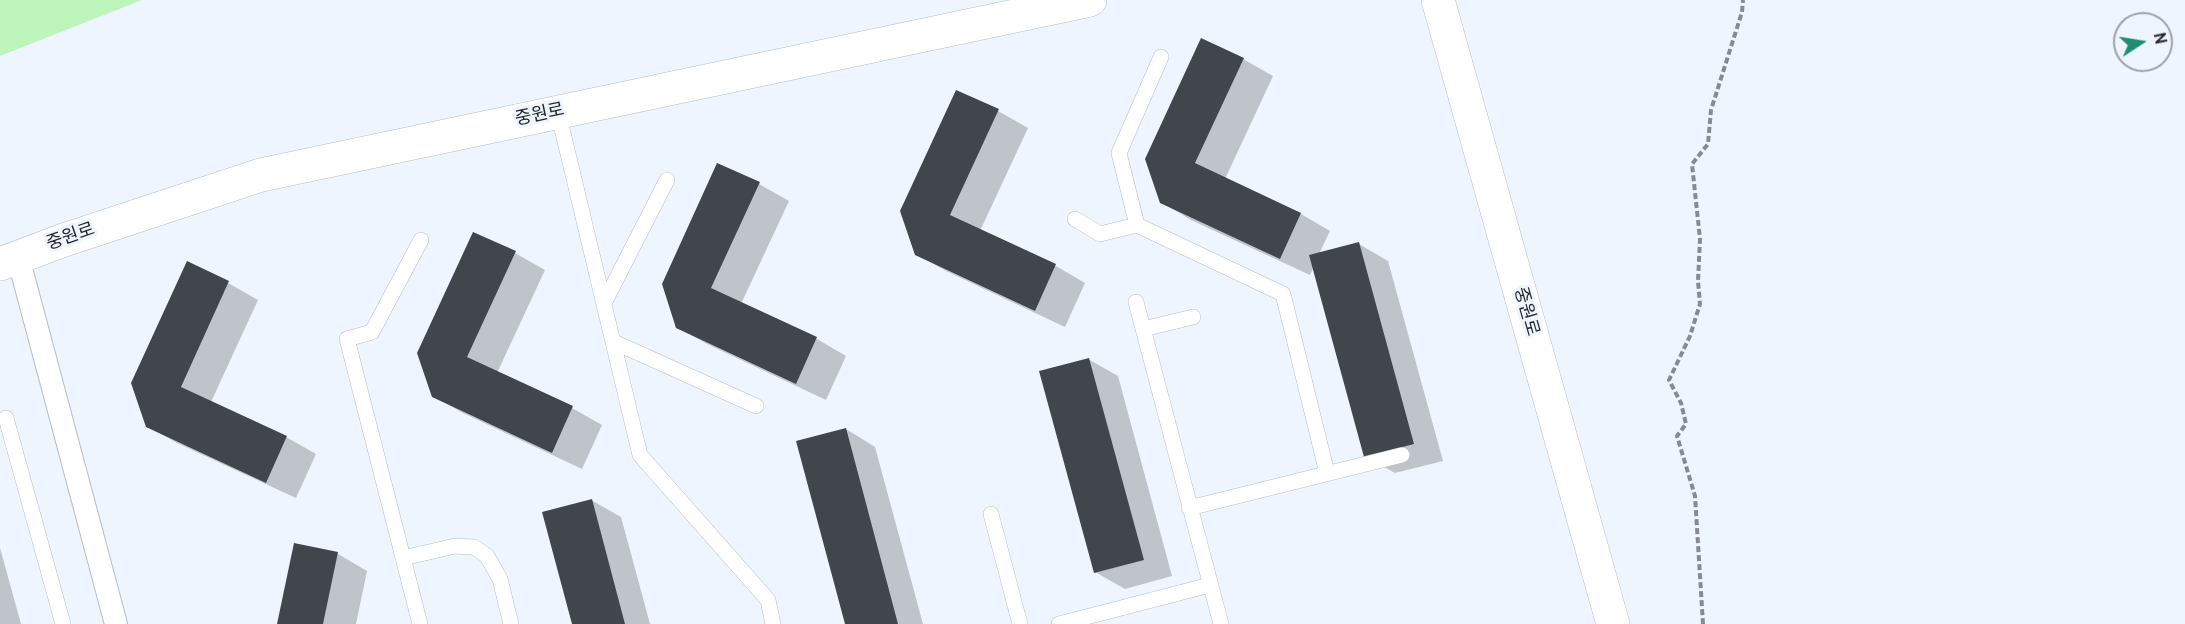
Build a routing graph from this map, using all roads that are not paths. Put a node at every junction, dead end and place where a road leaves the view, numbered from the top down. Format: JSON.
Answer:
{"nodes":[{"id":1,"x":1090,"y":0,"type":"edge"},
{"id":2,"x":1438,"y":0,"type":"edge"},
{"id":3,"x":1161,"y":57,"type":"dead end"},
{"id":4,"x":558,"y":112,"type":"junction"},
{"id":5,"x":667,"y":180,"type":"dead end"},
{"id":6,"x":1075,"y":219,"type":"dead end"},
{"id":7,"x":1137,"y":225,"type":"junction"},
{"id":8,"x":421,"y":240,"type":"dead end"},
{"id":9,"x":9,"y":261,"type":"edge"},
{"id":10,"x":1136,"y":302,"type":"dead end"},
{"id":11,"x":604,"y":303,"type":"junction"},
{"id":12,"x":1193,"y":316,"type":"dead end"},
{"id":13,"x":1143,"y":329,"type":"junction"},
{"id":14,"x":614,"y":342,"type":"junction"},
{"id":15,"x":756,"y":406,"type":"dead end"},
{"id":16,"x":6,"y":417,"type":"dead end"},
{"id":17,"x":1402,"y":455,"type":"dead end"},
{"id":18,"x":1327,"y":473,"type":"junction"},
{"id":19,"x":1190,"y":508,"type":"junction"},
{"id":20,"x":991,"y":514,"type":"dead end"},
{"id":21,"x":403,"y":558,"type":"junction"},
{"id":22,"x":1210,"y":585,"type":"junction"},
{"id":23,"x":63,"y":624,"type":"edge"},
{"id":24,"x":116,"y":624,"type":"edge"},
{"id":25,"x":420,"y":624,"type":"edge"},
{"id":26,"x":511,"y":624,"type":"edge"},
{"id":27,"x":773,"y":624,"type":"edge"},
{"id":28,"x":1020,"y":624,"type":"edge"},
{"id":29,"x":1059,"y":624,"type":"edge"},
{"id":30,"x":1221,"y":624,"type":"edge"},
{"id":31,"x":1613,"y":624,"type":"edge"}],
"edges":[{"from":1,"to":4,"type":"street","name":"중원로"},
{"from":2,"to":31,"type":"street","name":"중원로"},
{"from":3,"to":7,"type":"lane"},
{"from":4,"to":9,"type":"street","name":"중원로"},
{"from":4,"to":11,"type":"lane"},
{"from":5,"to":11,"type":"lane"},
{"from":6,"to":7,"type":"lane"},
{"from":7,"to":18,"type":"lane"},
{"from":8,"to":21,"type":"lane"},
{"from":9,"to":24,"type":"street"},
{"from":10,"to":13,"type":"lane"},
{"from":11,"to":14,"type":"lane"},
{"from":12,"to":13,"type":"lane"},
{"from":13,"to":19,"type":"lane"},
{"from":14,"to":15,"type":"lane"},
{"from":14,"to":27,"type":"lane"},
{"from":16,"to":23,"type":"lane"},
{"from":17,"to":18,"type":"lane"},
{"from":18,"to":19,"type":"lane"},
{"from":19,"to":22,"type":"lane"},
{"from":20,"to":28,"type":"lane"},
{"from":21,"to":25,"type":"lane"},
{"from":21,"to":26,"type":"lane"},
{"from":22,"to":29,"type":"lane"},
{"from":22,"to":30,"type":"lane"}]}
